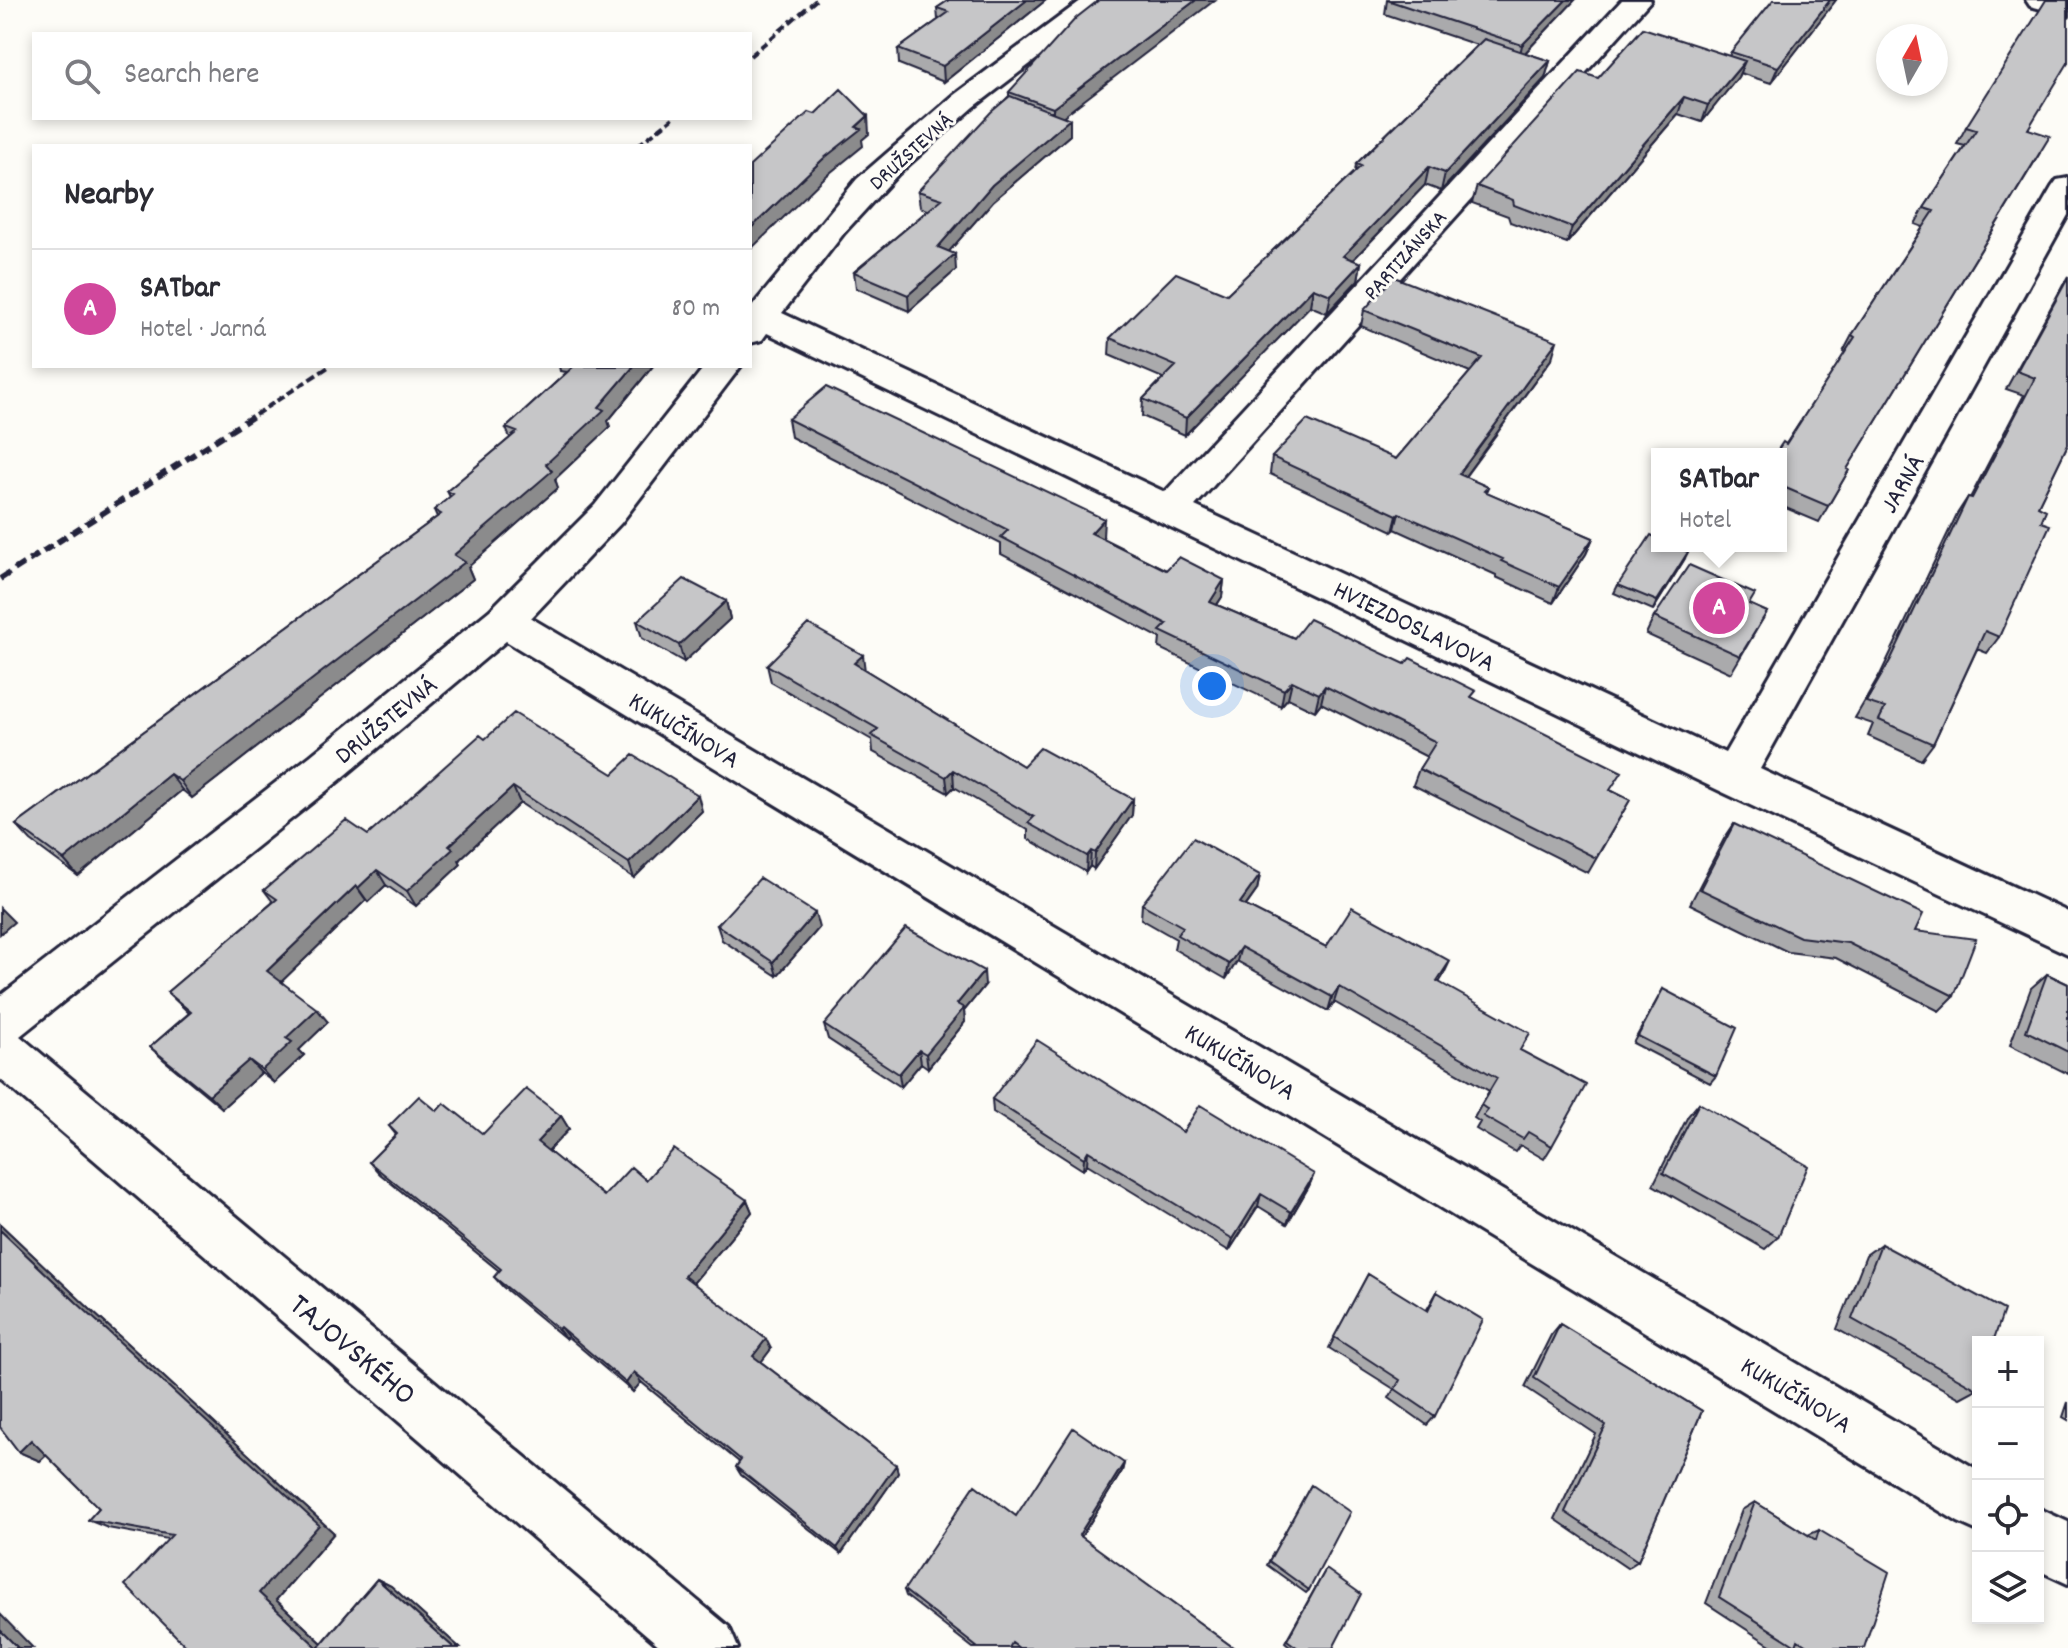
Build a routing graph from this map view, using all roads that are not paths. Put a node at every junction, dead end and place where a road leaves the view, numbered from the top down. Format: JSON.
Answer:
{"nodes":[{"id":1,"x":1100,"y":0,"type":"edge"},
{"id":2,"x":1637,"y":0,"type":"edge"},
{"id":3,"x":2040,"y":0,"type":"edge"},
{"id":4,"x":2068,"y":8,"type":"edge"},
{"id":5,"x":2068,"y":187,"type":"edge"},
{"id":6,"x":756,"y":324,"type":"edge"},
{"id":7,"x":722,"y":368,"type":"edge"},
{"id":8,"x":1172,"y":508,"type":"junction"},
{"id":9,"x":504,"y":621,"type":"junction"},
{"id":10,"x":1733,"y":778,"type":"junction"},
{"id":11,"x":2068,"y":934,"type":"edge"},
{"id":12,"x":0,"y":1024,"type":"edge"},
{"id":13,"x":0,"y":1049,"type":"edge"},
{"id":14,"x":1972,"y":1498,"type":"edge"},
{"id":15,"x":2044,"y":1541,"type":"edge"},
{"id":16,"x":2068,"y":1555,"type":"edge"},
{"id":17,"x":708,"y":1648,"type":"edge"}],
"edges":[{"from":1,"to":6,"type":"street","name":"DRUŽSTEVNÁ"},
{"from":2,"to":8,"type":"street","name":"PARTIZÁNSKA"},
{"from":3,"to":4,"type":"street"},
{"from":5,"to":10,"type":"street","name":"JARNÁ"},
{"from":6,"to":8,"type":"street","name":"HVIEZDOSLAVOVA"},
{"from":7,"to":9,"type":"street","name":"DRUŽSTEVNÁ"},
{"from":8,"to":10,"type":"street","name":"HVIEZDOSLAVOVA"},
{"from":9,"to":12,"type":"street","name":"DRUŽSTEVNÁ"},
{"from":9,"to":14,"type":"street","name":"KUKUČÍNOVA"},
{"from":10,"to":11,"type":"street","name":"HVIEZDOSLAVOVA"},
{"from":13,"to":17,"type":"street","name":"TAJOVSKÉHO"},
{"from":15,"to":16,"type":"street"}]}
